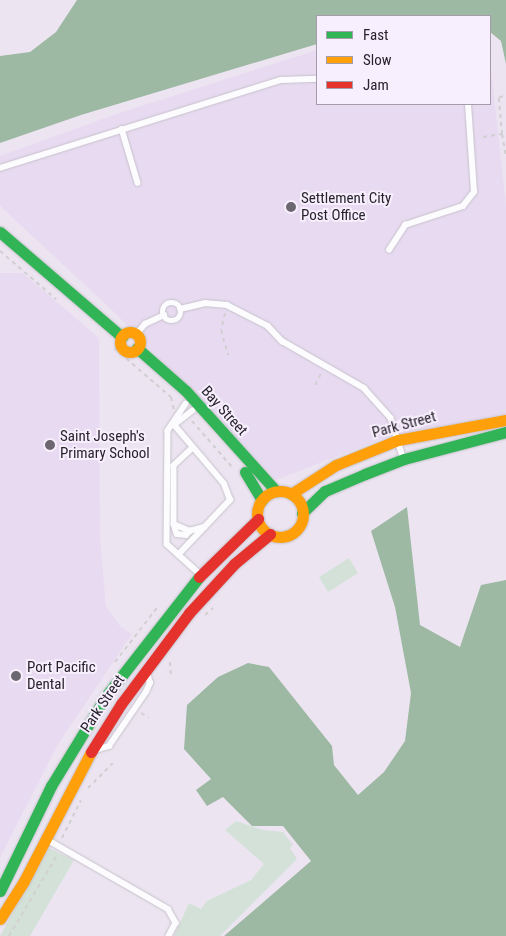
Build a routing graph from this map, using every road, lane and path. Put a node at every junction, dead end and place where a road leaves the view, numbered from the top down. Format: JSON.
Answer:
{"nodes":[{"id":1,"x":316,"y":79,"type":"edge"},
{"id":2,"x":506,"y":96,"type":"edge"},
{"id":3,"x":468,"y":105,"type":"edge"},
{"id":4,"x":122,"y":129,"type":"junction"},
{"id":5,"x":502,"y":134,"type":"junction"},
{"id":6,"x":483,"y":136,"type":"dead end"},
{"id":7,"x":506,"y":157,"type":"edge"},
{"id":8,"x":0,"y":168,"type":"edge"},
{"id":9,"x":138,"y":182,"type":"dead end"},
{"id":10,"x":0,"y":232,"type":"edge"},
{"id":11,"x":389,"y":250,"type":"dead end"},
{"id":12,"x":0,"y":251,"type":"edge"},
{"id":13,"x":57,"y":300,"type":"dead end"},
{"id":14,"x":227,"y":305,"type":"junction"},
{"id":15,"x":180,"y":309,"type":"junction"},
{"id":16,"x":164,"y":315,"type":"junction"},
{"id":17,"x":136,"y":335,"type":"junction"},
{"id":18,"x":122,"y":337,"type":"junction"},
{"id":19,"x":114,"y":348,"type":"dead end"},
{"id":20,"x":141,"y":352,"type":"junction"},
{"id":21,"x":228,"y":355,"type":"dead end"},
{"id":22,"x":325,"y":366,"type":"junction"},
{"id":23,"x":315,"y":385,"type":"dead end"},
{"id":24,"x":189,"y":408,"type":"junction"},
{"id":25,"x":173,"y":410,"type":"dead end"},
{"id":26,"x":506,"y":420,"type":"edge"},
{"id":27,"x":174,"y":424,"type":"junction"},
{"id":28,"x":506,"y":432,"type":"edge"},
{"id":29,"x":398,"y":440,"type":"junction"},
{"id":30,"x":193,"y":448,"type":"junction"},
{"id":31,"x":404,"y":459,"type":"junction"},
{"id":32,"x":276,"y":492,"type":"junction"},
{"id":33,"x":291,"y":494,"type":"junction"},
{"id":34,"x":262,"y":500,"type":"junction"},
{"id":35,"x":302,"y":514,"type":"junction"},
{"id":36,"x":258,"y":519,"type":"junction"},
{"id":37,"x":204,"y":527,"type":"junction"},
{"id":38,"x":270,"y":534,"type":"junction"},
{"id":39,"x":178,"y":555,"type":"junction"},
{"id":40,"x":200,"y":574,"type":"junction"},
{"id":41,"x":216,"y":603,"type":"dead end"},
{"id":42,"x":198,"y":619,"type":"dead end"},
{"id":43,"x":144,"y":623,"type":"dead end"},
{"id":44,"x":133,"y":636,"type":"dead end"},
{"id":45,"x":170,"y":660,"type":"dead end"},
{"id":46,"x":171,"y":676,"type":"dead end"},
{"id":47,"x":114,"y":763,"type":"dead end"},
{"id":48,"x":46,"y":839,"type":"junction"},
{"id":49,"x":61,"y":840,"type":"dead end"},
{"id":50,"x":58,"y":852,"type":"dead end"},
{"id":51,"x":0,"y":890,"type":"edge"},
{"id":52,"x":0,"y":919,"type":"edge"},
{"id":53,"x":9,"y":936,"type":"edge"},
{"id":54,"x":169,"y":936,"type":"edge"}],
"edges":[{"from":1,"to":4,"type":"lane"},
{"from":2,"to":5,"type":"path"},
{"from":3,"to":11,"type":"lane"},
{"from":4,"to":8,"type":"lane"},
{"from":4,"to":9,"type":"lane"},
{"from":5,"to":6,"type":"path"},
{"from":5,"to":7,"type":"path"},
{"from":10,"to":18,"type":"street","name":"Bay Street"},
{"from":12,"to":13,"type":"path"},
{"from":14,"to":15,"type":"lane"},
{"from":14,"to":21,"type":"path"},
{"from":14,"to":22,"type":"lane"},
{"from":15,"to":16,"type":"lane"},
{"from":15,"to":16,"type":"lane"},
{"from":16,"to":17,"type":"lane"},
{"from":17,"to":18,"type":"street"},
{"from":17,"to":20,"type":"street"},
{"from":18,"to":20,"type":"street","name":"Bay Street"},
{"from":19,"to":25,"type":"path"},
{"from":20,"to":24,"type":"street","name":"Bay Street"},
{"from":20,"to":32,"type":"street","name":"Bay Street"},
{"from":22,"to":23,"type":"path"},
{"from":22,"to":29,"type":"lane"},
{"from":24,"to":27,"type":"lane"},
{"from":24,"to":27,"type":"lane"},
{"from":24,"to":34,"type":"street","name":"Bay Street"},
{"from":26,"to":29,"type":"street","name":"Park Street"},
{"from":27,"to":30,"type":"lane"},
{"from":27,"to":39,"type":"lane"},
{"from":28,"to":31,"type":"street"},
{"from":29,"to":31,"type":"lane"},
{"from":29,"to":33,"type":"street","name":"Park Street"},
{"from":30,"to":37,"type":"lane"},
{"from":30,"to":37,"type":"lane"},
{"from":31,"to":35,"type":"street"},
{"from":32,"to":33,"type":"street"},
{"from":32,"to":34,"type":"street"},
{"from":33,"to":35,"type":"street"},
{"from":34,"to":36,"type":"street"},
{"from":35,"to":38,"type":"street"},
{"from":36,"to":38,"type":"street"},
{"from":36,"to":40,"type":"street","name":"Park Street"},
{"from":37,"to":39,"type":"lane"},
{"from":38,"to":48,"type":"street","name":"Park Street"},
{"from":39,"to":40,"type":"lane"},
{"from":40,"to":51,"type":"street","name":"Park Street"},
{"from":41,"to":42,"type":"path"},
{"from":43,"to":44,"type":"path"},
{"from":45,"to":46,"type":"path"},
{"from":47,"to":49,"type":"path"},
{"from":48,"to":52,"type":"street","name":"Park Street"},
{"from":48,"to":54,"type":"lane"},
{"from":50,"to":53,"type":"path"}]}
